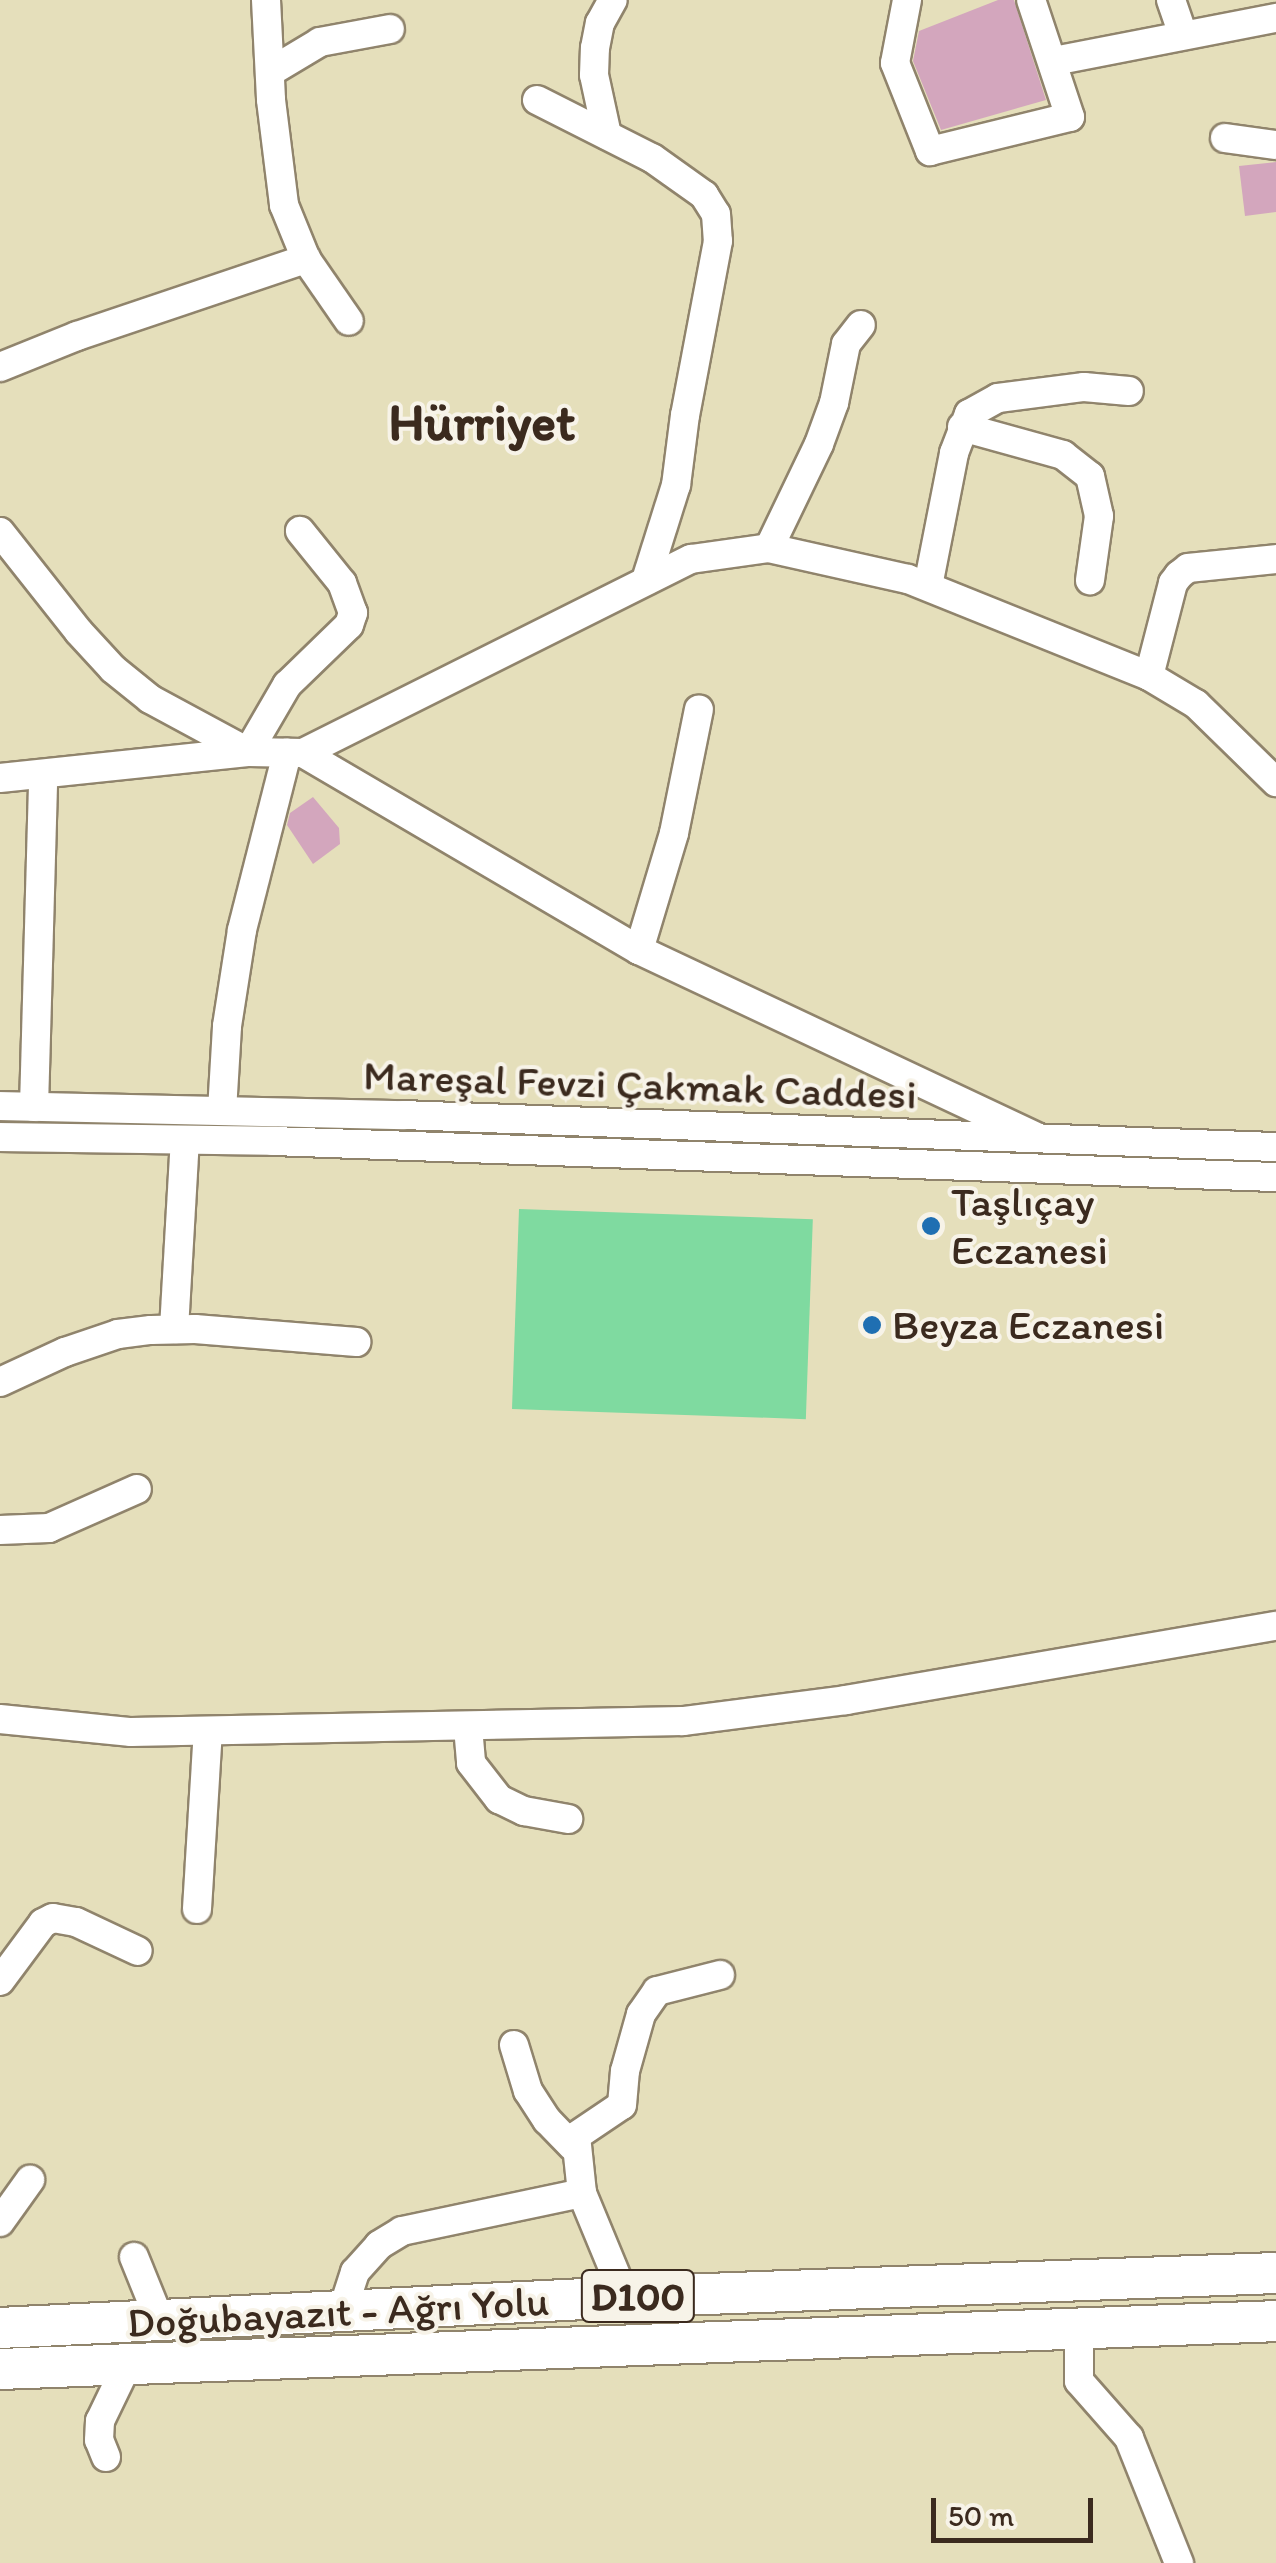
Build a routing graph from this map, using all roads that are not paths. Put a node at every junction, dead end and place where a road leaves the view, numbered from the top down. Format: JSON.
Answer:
{"nodes":[{"id":1,"x":266,"y":0,"type":"edge"},
{"id":2,"x":614,"y":0,"type":"edge"},
{"id":3,"x":907,"y":0,"type":"edge"},
{"id":4,"x":1031,"y":0,"type":"edge"},
{"id":5,"x":1171,"y":0,"type":"edge"},
{"id":6,"x":1264,"y":12,"type":"edge"},
{"id":7,"x":390,"y":29,"type":"dead end"},
{"id":8,"x":1183,"y":35,"type":"junction"},
{"id":9,"x":1054,"y":61,"type":"junction"},
{"id":10,"x":270,"y":72,"type":"junction"},
{"id":11,"x":537,"y":100,"type":"dead end"},
{"id":12,"x":606,"y":135,"type":"junction"},
{"id":13,"x":1225,"y":138,"type":"dead end"},
{"id":14,"x":1276,"y":145,"type":"edge"},
{"id":15,"x":306,"y":259,"type":"junction"},
{"id":16,"x":349,"y":320,"type":"dead end"},
{"id":17,"x":861,"y":324,"type":"dead end"},
{"id":18,"x":0,"y":368,"type":"edge"},
{"id":19,"x":1128,"y":391,"type":"dead end"},
{"id":20,"x":962,"y":427,"type":"junction"},
{"id":21,"x":300,"y":531,"type":"dead end"},
{"id":22,"x":0,"y":532,"type":"edge"},
{"id":23,"x":769,"y":548,"type":"junction"},
{"id":24,"x":1276,"y":560,"type":"edge"},
{"id":25,"x":646,"y":580,"type":"junction"},
{"id":26,"x":1090,"y":580,"type":"dead end"},
{"id":27,"x":928,"y":586,"type":"junction"},
{"id":28,"x":1150,"y":676,"type":"junction"},
{"id":29,"x":699,"y":710,"type":"dead end"},
{"id":30,"x":248,"y":752,"type":"junction"},
{"id":31,"x":295,"y":753,"type":"junction"},
{"id":32,"x":43,"y":776,"type":"junction"},
{"id":33,"x":0,"y":778,"type":"edge"},
{"id":34,"x":1276,"y":782,"type":"edge"},
{"id":35,"x":639,"y":950,"type":"junction"},
{"id":36,"x":0,"y":1106,"type":"edge"},
{"id":37,"x":34,"y":1107,"type":"junction"},
{"id":38,"x":222,"y":1110,"type":"junction"},
{"id":39,"x":0,"y":1136,"type":"edge"},
{"id":40,"x":186,"y":1140,"type":"junction"},
{"id":41,"x":1044,"y":1140,"type":"junction"},
{"id":42,"x":1276,"y":1147,"type":"edge"},
{"id":43,"x":1276,"y":1178,"type":"edge"},
{"id":44,"x":174,"y":1329,"type":"junction"},
{"id":45,"x":356,"y":1342,"type":"dead end"},
{"id":46,"x":0,"y":1382,"type":"edge"},
{"id":47,"x":137,"y":1488,"type":"dead end"},
{"id":48,"x":0,"y":1530,"type":"edge"},
{"id":49,"x":1276,"y":1626,"type":"edge"},
{"id":50,"x":0,"y":1718,"type":"edge"},
{"id":51,"x":468,"y":1727,"type":"junction"},
{"id":52,"x":208,"y":1731,"type":"junction"},
{"id":53,"x":568,"y":1819,"type":"dead end"},
{"id":54,"x":197,"y":1909,"type":"dead end"},
{"id":55,"x":138,"y":1951,"type":"dead end"},
{"id":56,"x":4,"y":1967,"type":"edge"},
{"id":57,"x":720,"y":1974,"type":"dead end"},
{"id":58,"x":514,"y":2044,"type":"dead end"},
{"id":59,"x":573,"y":2146,"type":"junction"},
{"id":60,"x":30,"y":2180,"type":"dead end"},
{"id":61,"x":582,"y":2193,"type":"junction"},
{"id":62,"x":0,"y":2222,"type":"edge"},
{"id":63,"x":134,"y":2258,"type":"dead end"},
{"id":64,"x":1276,"y":2273,"type":"edge"},
{"id":65,"x":625,"y":2297,"type":"junction"},
{"id":66,"x":342,"y":2312,"type":"junction"},
{"id":67,"x":1276,"y":2321,"type":"edge"},
{"id":68,"x":160,"y":2322,"type":"junction"},
{"id":69,"x":1078,"y":2327,"type":"junction"},
{"id":70,"x":0,"y":2328,"type":"edge"},
{"id":71,"x":128,"y":2362,"type":"junction"},
{"id":72,"x":0,"y":2368,"type":"edge"},
{"id":73,"x":106,"y":2457,"type":"dead end"},
{"id":74,"x":1179,"y":2563,"type":"edge"}],
"edges":[{"from":1,"to":10,"type":"street"},
{"from":2,"to":12,"type":"street"},
{"from":3,"to":9,"type":"street"},
{"from":4,"to":9,"type":"street"},
{"from":5,"to":8,"type":"street"},
{"from":6,"to":8,"type":"street"},
{"from":7,"to":10,"type":"street"},
{"from":8,"to":9,"type":"street"},
{"from":10,"to":15,"type":"street"},
{"from":11,"to":12,"type":"street"},
{"from":12,"to":25,"type":"street"},
{"from":13,"to":14,"type":"street"},
{"from":15,"to":16,"type":"street"},
{"from":15,"to":18,"type":"street"},
{"from":17,"to":23,"type":"street"},
{"from":19,"to":20,"type":"street"},
{"from":20,"to":26,"type":"street"},
{"from":20,"to":27,"type":"street"},
{"from":21,"to":30,"type":"street"},
{"from":22,"to":30,"type":"street"},
{"from":23,"to":25,"type":"street"},
{"from":23,"to":27,"type":"street"},
{"from":24,"to":28,"type":"street"},
{"from":25,"to":31,"type":"street"},
{"from":27,"to":28,"type":"street"},
{"from":28,"to":34,"type":"street"},
{"from":29,"to":35,"type":"street"},
{"from":30,"to":31,"type":"street"},
{"from":30,"to":32,"type":"street"},
{"from":31,"to":35,"type":"street"},
{"from":31,"to":38,"type":"street"},
{"from":32,"to":33,"type":"street"},
{"from":32,"to":37,"type":"street"},
{"from":35,"to":41,"type":"street"},
{"from":36,"to":37,"type":"street","name":"Mareşal Fevzi Çakmak Caddesi"},
{"from":37,"to":38,"type":"street","name":"Mareşal Fevzi Çakmak Caddesi"},
{"from":38,"to":41,"type":"street","name":"Mareşal Fevzi Çakmak Caddesi"},
{"from":39,"to":40,"type":"street","name":"Mareşal Fevzi Çakmak Caddesi"},
{"from":40,"to":43,"type":"street","name":"Mareşal Fevzi Çakmak Caddesi"},
{"from":40,"to":44,"type":"street"},
{"from":41,"to":42,"type":"street","name":"Mareşal Fevzi Çakmak Caddesi"},
{"from":44,"to":45,"type":"street"},
{"from":44,"to":46,"type":"street"},
{"from":47,"to":48,"type":"street"},
{"from":49,"to":51,"type":"street"},
{"from":50,"to":52,"type":"street"},
{"from":51,"to":52,"type":"street"},
{"from":51,"to":53,"type":"street"},
{"from":52,"to":54,"type":"street"},
{"from":55,"to":56,"type":"street"},
{"from":57,"to":59,"type":"street"},
{"from":58,"to":59,"type":"street"},
{"from":59,"to":61,"type":"street"},
{"from":60,"to":62,"type":"street"},
{"from":61,"to":65,"type":"street"},
{"from":61,"to":66,"type":"street"},
{"from":63,"to":68,"type":"street"},
{"from":64,"to":65,"type":"highway","name":"Doğubayazıt - Ağrı Yolu","number":"D100"},
{"from":65,"to":66,"type":"highway","name":"Doğubayazıt - Ağrı Yolu","number":"D100"},
{"from":66,"to":68,"type":"highway","name":"Doğubayazıt - Ağrı Yolu","number":"D100"},
{"from":67,"to":69,"type":"highway","name":"Doğubayazıt - Ağrı Yolu","number":"D100"},
{"from":68,"to":70,"type":"highway","name":"Doğubayazıt - Ağrı Yolu","number":"D100"},
{"from":69,"to":71,"type":"highway","name":"Doğubayazıt - Ağrı Yolu","number":"D100"},
{"from":69,"to":74,"type":"street"},
{"from":71,"to":72,"type":"highway","name":"Doğubayazıt - Ağrı Yolu","number":"D100"},
{"from":71,"to":73,"type":"street"}]}
